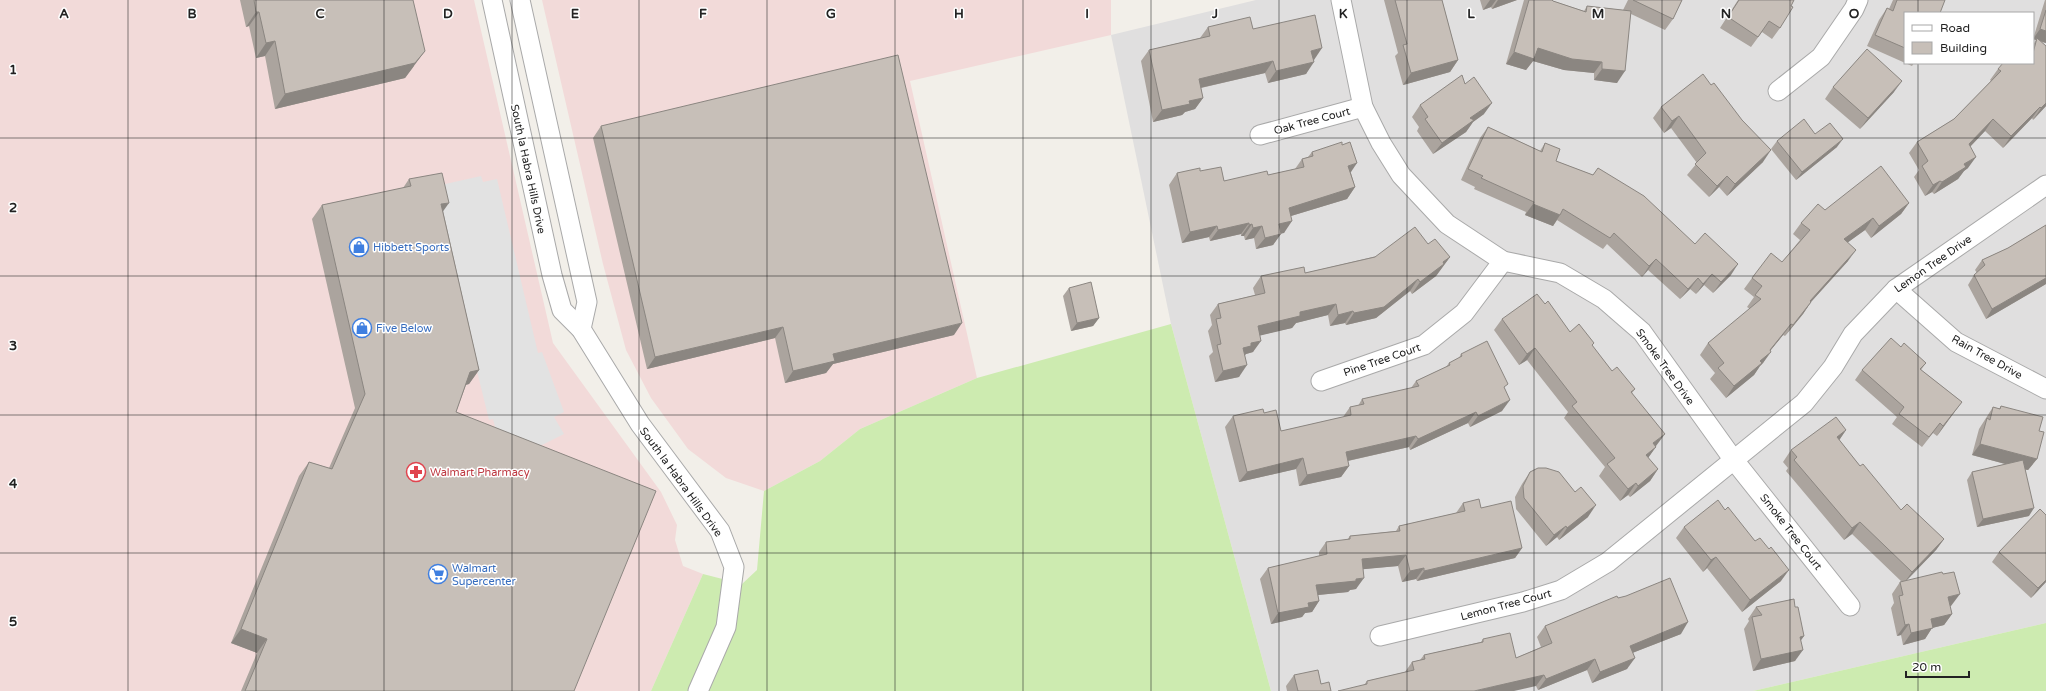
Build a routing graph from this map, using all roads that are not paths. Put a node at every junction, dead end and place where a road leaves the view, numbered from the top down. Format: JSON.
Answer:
{"nodes":[{"id":1,"x":492,"y":0,"type":"edge"},
{"id":2,"x":520,"y":0,"type":"edge"},
{"id":3,"x":1341,"y":0,"type":"edge"},
{"id":4,"x":1858,"y":0,"type":"edge"},
{"id":5,"x":1778,"y":91,"type":"dead end"},
{"id":6,"x":1363,"y":107,"type":"junction"},
{"id":7,"x":1260,"y":135,"type":"dead end"},
{"id":8,"x":2046,"y":185,"type":"edge"},
{"id":9,"x":1503,"y":261,"type":"junction"},
{"id":10,"x":1896,"y":289,"type":"junction"},
{"id":11,"x":582,"y":329,"type":"junction"},
{"id":12,"x":1321,"y":381,"type":"dead end"},
{"id":13,"x":2046,"y":389,"type":"edge"},
{"id":14,"x":1733,"y":459,"type":"junction"},
{"id":15,"x":1850,"y":606,"type":"dead end"},
{"id":16,"x":1380,"y":636,"type":"dead end"},
{"id":17,"x":698,"y":691,"type":"edge"}],
"edges":[{"from":1,"to":11,"type":"street","name":"South la Habra Hills Drive"},
{"from":2,"to":11,"type":"street"},
{"from":3,"to":6,"type":"street","name":"Smoke Tree Drive"},
{"from":4,"to":5,"type":"street"},
{"from":6,"to":7,"type":"street","name":"Oak Tree Court"},
{"from":6,"to":9,"type":"street","name":"Smoke Tree Drive"},
{"from":8,"to":10,"type":"street","name":"Lemon Tree Drive"},
{"from":9,"to":12,"type":"street","name":"Pine Tree Court"},
{"from":9,"to":14,"type":"street","name":"Smoke Tree Drive"},
{"from":10,"to":13,"type":"street","name":"Rain Tree Drive"},
{"from":10,"to":14,"type":"street","name":"Lemon Tree Drive"},
{"from":11,"to":17,"type":"street","name":"South la Habra Hills Drive"},
{"from":14,"to":15,"type":"street","name":"Smoke Tree Court"},
{"from":14,"to":16,"type":"street","name":"Lemon Tree Court"}]}
